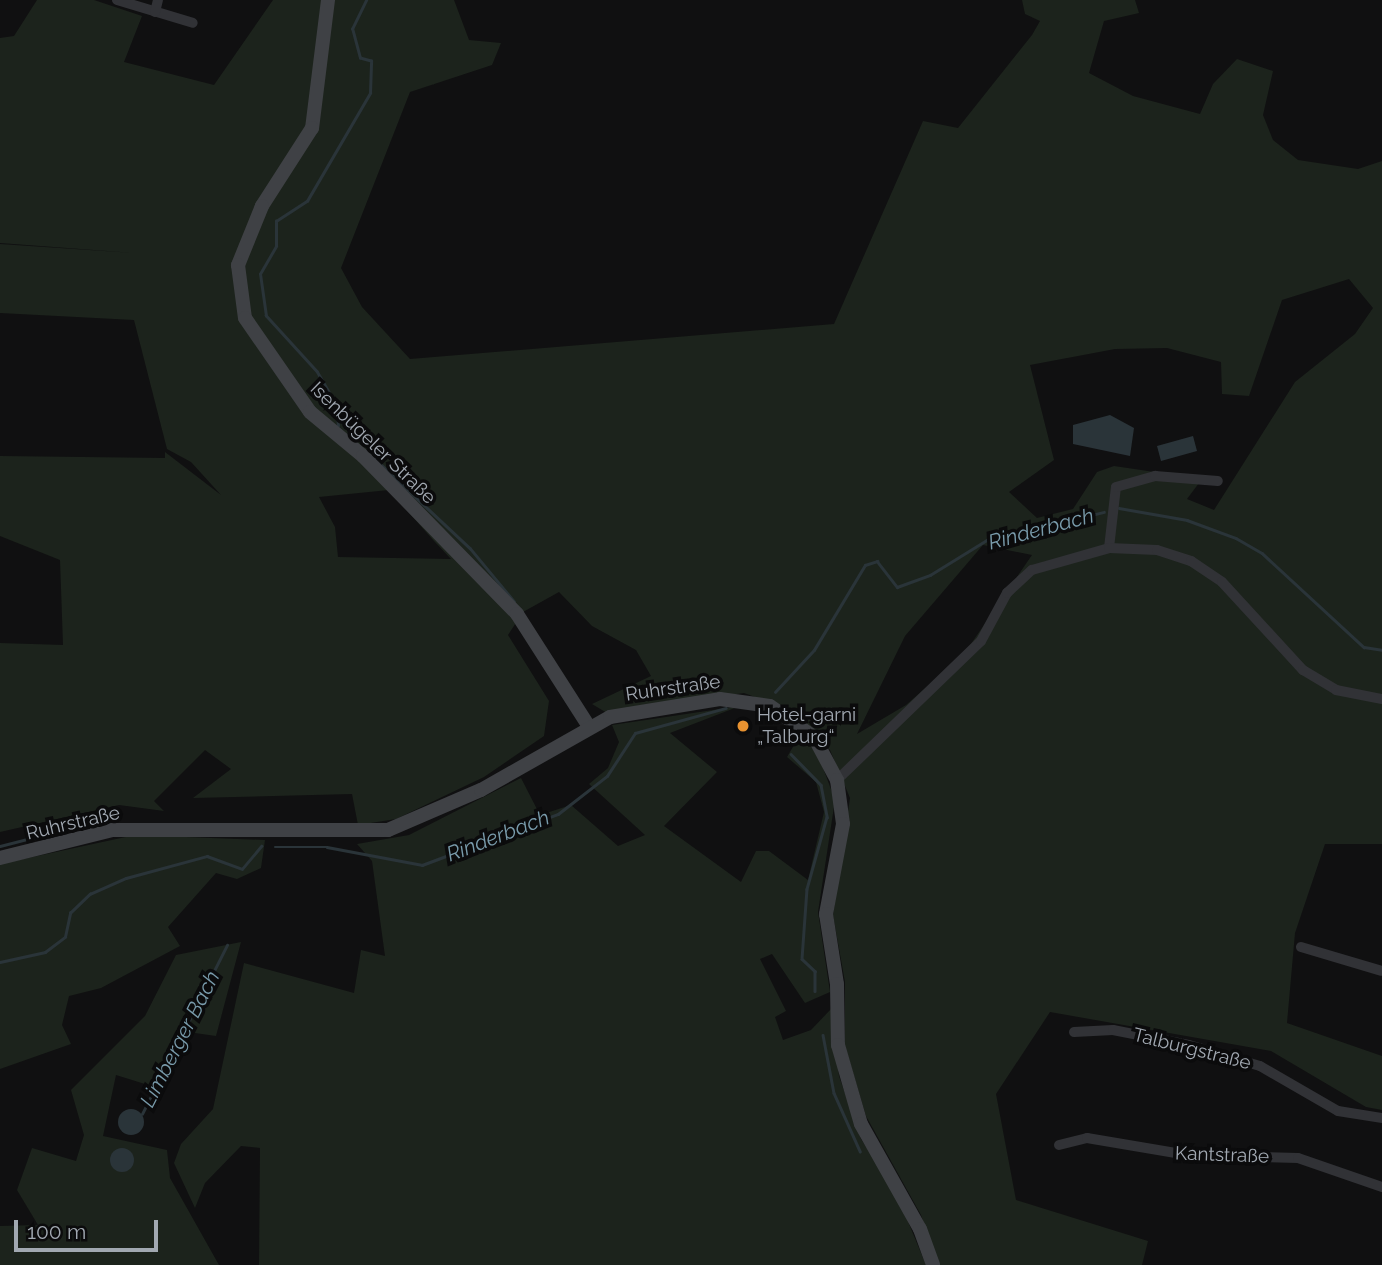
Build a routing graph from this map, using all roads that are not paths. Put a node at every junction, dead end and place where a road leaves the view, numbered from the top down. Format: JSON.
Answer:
{"nodes":[{"id":1,"x":117,"y":0,"type":"edge"},
{"id":2,"x":158,"y":0,"type":"edge"},
{"id":3,"x":328,"y":0,"type":"edge"},
{"id":4,"x":155,"y":12,"type":"junction"},
{"id":5,"x":193,"y":23,"type":"dead end"},
{"id":6,"x":1218,"y":481,"type":"dead end"},
{"id":7,"x":1109,"y":548,"type":"junction"},
{"id":8,"x":1382,"y":699,"type":"edge"},
{"id":9,"x":588,"y":724,"type":"junction"},
{"id":10,"x":837,"y":780,"type":"junction"},
{"id":11,"x":0,"y":858,"type":"edge"},
{"id":12,"x":1300,"y":947,"type":"dead end"},
{"id":13,"x":1382,"y":971,"type":"edge"},
{"id":14,"x":1074,"y":1032,"type":"dead end"},
{"id":15,"x":1382,"y":1118,"type":"edge"},
{"id":16,"x":1059,"y":1145,"type":"dead end"},
{"id":17,"x":1382,"y":1187,"type":"edge"},
{"id":18,"x":933,"y":1265,"type":"edge"}],
"edges":[{"from":1,"to":4,"type":"street"},
{"from":2,"to":4,"type":"street"},
{"from":3,"to":9,"type":"main road","name":"Isenbügeler Straße"},
{"from":4,"to":5,"type":"street"},
{"from":6,"to":7,"type":"street"},
{"from":7,"to":8,"type":"street"},
{"from":7,"to":10,"type":"street"},
{"from":9,"to":10,"type":"main road","name":"Ruhrstraße"},
{"from":9,"to":11,"type":"main road","name":"Ruhrstraße"},
{"from":10,"to":18,"type":"main road","name":"Ruhrstraße"},
{"from":12,"to":13,"type":"street"},
{"from":14,"to":15,"type":"street","name":"Talburgstraße"},
{"from":16,"to":17,"type":"street","name":"Kantstraße"}]}
